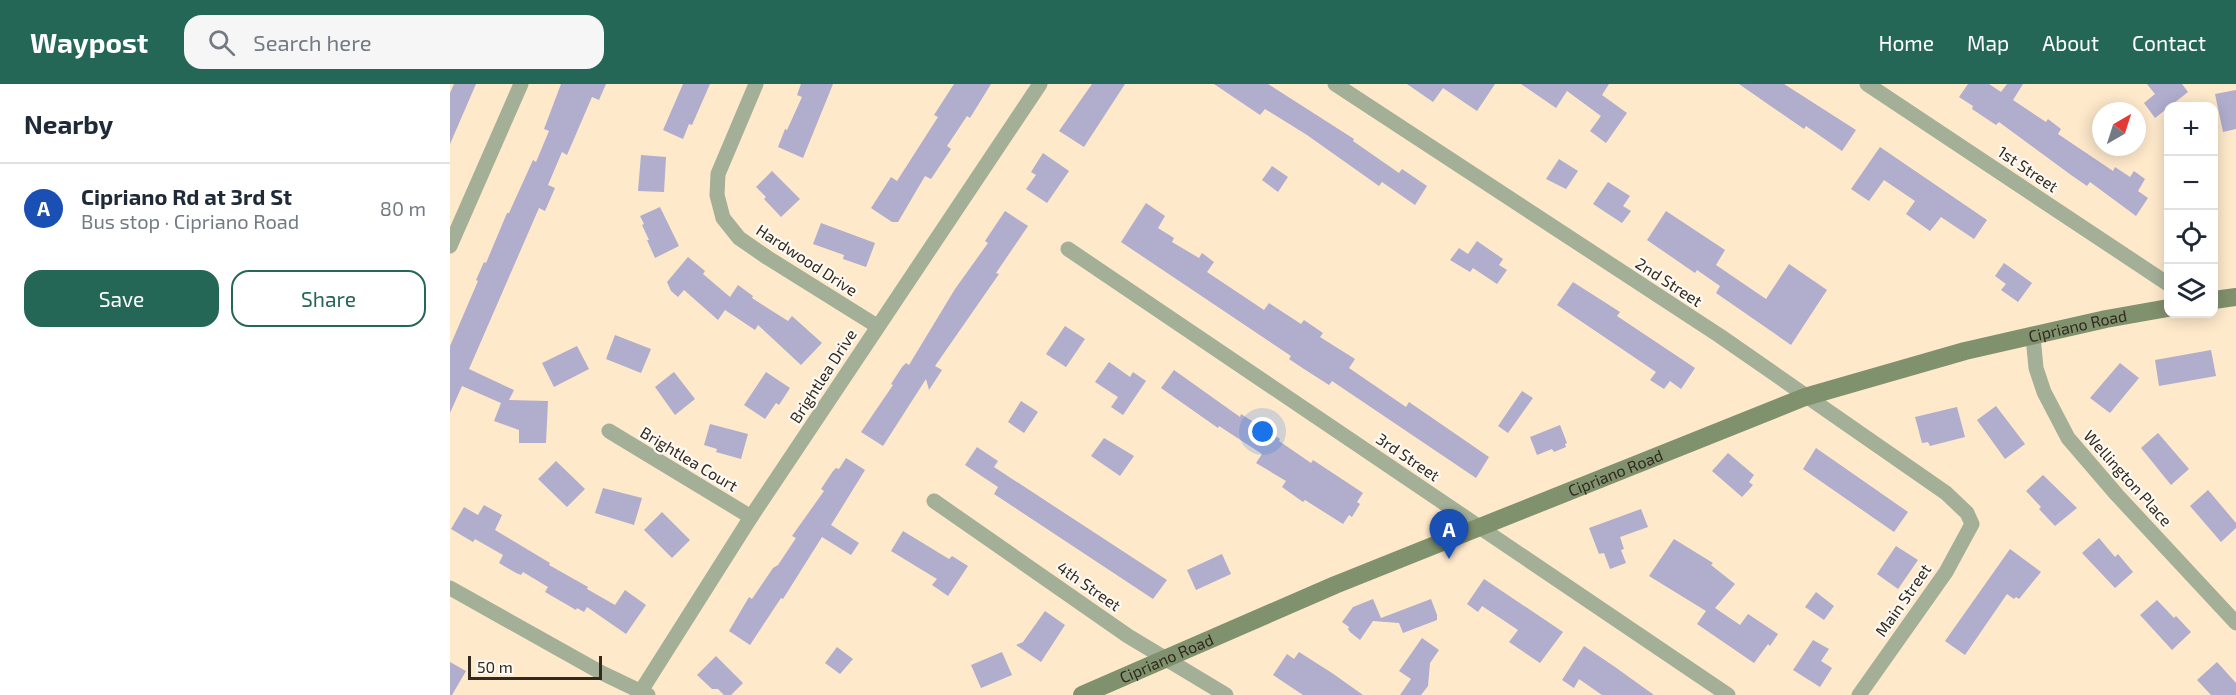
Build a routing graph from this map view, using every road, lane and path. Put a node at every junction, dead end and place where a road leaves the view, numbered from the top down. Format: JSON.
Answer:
{"nodes":[{"id":1,"x":521,"y":84,"type":"edge"},
{"id":2,"x":756,"y":84,"type":"edge"},
{"id":3,"x":1040,"y":84,"type":"edge"},
{"id":4,"x":1335,"y":84,"type":"edge"},
{"id":5,"x":1867,"y":84,"type":"edge"},
{"id":6,"x":450,"y":246,"type":"edge"},
{"id":7,"x":1068,"y":249,"type":"dead end"},
{"id":8,"x":2164,"y":281,"type":"edge"},
{"id":9,"x":2236,"y":297,"type":"edge"},
{"id":10,"x":2218,"y":299,"type":"edge"},
{"id":11,"x":2164,"y":309,"type":"edge"},
{"id":12,"x":877,"y":326,"type":"junction"},
{"id":13,"x":2033,"y":336,"type":"junction"},
{"id":14,"x":1805,"y":397,"type":"junction"},
{"id":15,"x":609,"y":431,"type":"dead end"},
{"id":16,"x":934,"y":501,"type":"dead end"},
{"id":17,"x":751,"y":517,"type":"junction"},
{"id":18,"x":1972,"y":524,"type":"joint"},
{"id":19,"x":1479,"y":526,"type":"junction"},
{"id":20,"x":450,"y":588,"type":"edge"},
{"id":21,"x":2236,"y":622,"type":"edge"},
{"id":22,"x":1166,"y":657,"type":"junction"},
{"id":23,"x":645,"y":693,"type":"edge"},
{"id":24,"x":1082,"y":695,"type":"edge"},
{"id":25,"x":1226,"y":695,"type":"edge"},
{"id":26,"x":1728,"y":695,"type":"edge"},
{"id":27,"x":1859,"y":695,"type":"edge"}],
"edges":[{"from":1,"to":6,"type":"street"},
{"from":2,"to":12,"type":"street","name":"Hardwood Drive"},
{"from":3,"to":12,"type":"street","name":"Brightlea Drive"},
{"from":4,"to":14,"type":"street","name":"2nd Street"},
{"from":5,"to":8,"type":"street","name":"1st Street"},
{"from":7,"to":19,"type":"street","name":"3rd Street"},
{"from":9,"to":10,"type":"street"},
{"from":11,"to":13,"type":"street","name":"Cipriano Road"},
{"from":12,"to":17,"type":"street","name":"Brightlea Drive"},
{"from":13,"to":14,"type":"street","name":"Cipriano Road"},
{"from":13,"to":21,"type":"street","name":"Wellington Place"},
{"from":14,"to":18,"type":"street","name":"2nd Street"},
{"from":14,"to":19,"type":"street","name":"Cipriano Road"},
{"from":15,"to":17,"type":"street","name":"Brightlea Court"},
{"from":16,"to":22,"type":"street","name":"4th Street"},
{"from":17,"to":23,"type":"street","name":"Brightlea Drive"},
{"from":18,"to":27,"type":"street","name":"Main Street"},
{"from":19,"to":22,"type":"street","name":"Cipriano Road"},
{"from":19,"to":26,"type":"street","name":"3rd Street"},
{"from":20,"to":23,"type":"street"},
{"from":22,"to":24,"type":"street","name":"Cipriano Road"},
{"from":22,"to":25,"type":"street","name":"4th Street"}]}
